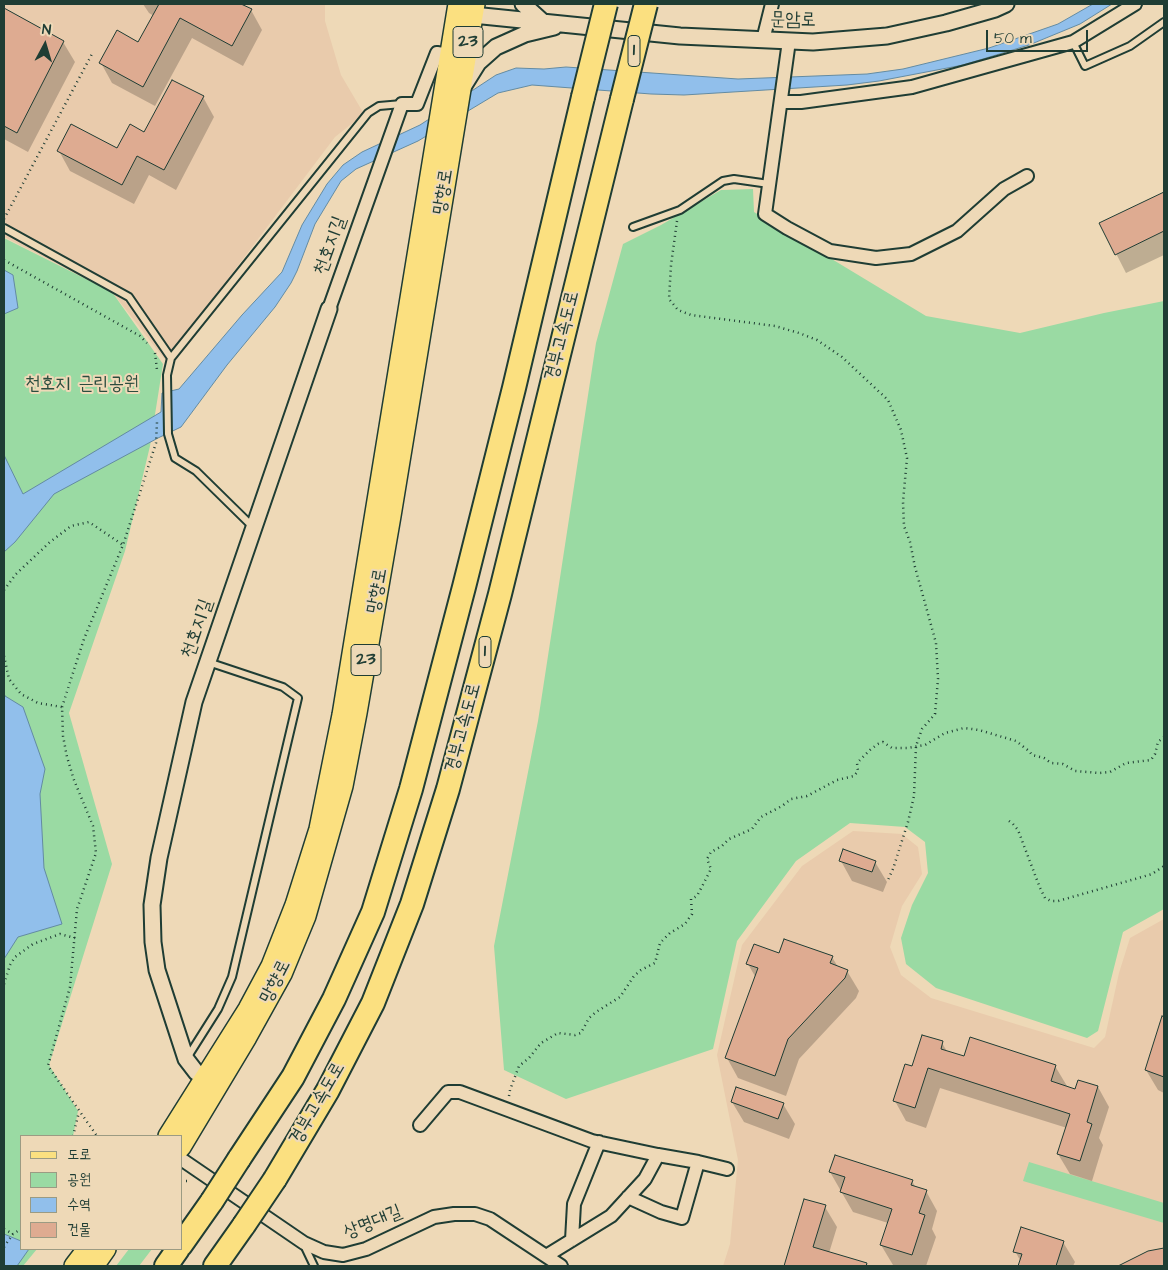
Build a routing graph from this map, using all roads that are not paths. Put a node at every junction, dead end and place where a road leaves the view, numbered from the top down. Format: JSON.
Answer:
{"nodes":[{"id":1,"x":523,"y":4,"type":"edge"},
{"id":2,"x":606,"y":4,"type":"edge"},
{"id":3,"x":646,"y":4,"type":"edge"},
{"id":4,"x":772,"y":4,"type":"edge"},
{"id":5,"x":1006,"y":4,"type":"edge"},
{"id":6,"x":1135,"y":4,"type":"edge"},
{"id":7,"x":465,"y":9,"type":"edge"},
{"id":8,"x":543,"y":22,"type":"junction"},
{"id":9,"x":1164,"y":22,"type":"edge"},
{"id":10,"x":566,"y":24,"type":"junction"},
{"id":11,"x":763,"y":40,"type":"junction"},
{"id":12,"x":789,"y":41,"type":"junction"},
{"id":13,"x":1073,"y":42,"type":"junction"},
{"id":14,"x":458,"y":56,"type":"junction"},
{"id":15,"x":459,"y":84,"type":"junction"},
{"id":16,"x":782,"y":97,"type":"junction"},
{"id":17,"x":400,"y":110,"type":"junction"},
{"id":18,"x":1027,"y":176,"type":"dead end"},
{"id":19,"x":769,"y":184,"type":"junction"},
{"id":20,"x":633,"y":227,"type":"dead end"},
{"id":21,"x":4,"y":228,"type":"edge"},
{"id":22,"x":329,"y":309,"type":"joint"},
{"id":23,"x":171,"y":358,"type":"junction"},
{"id":24,"x":254,"y":528,"type":"junction"},
{"id":25,"x":208,"y":662,"type":"junction"},
{"id":26,"x":186,"y":1059,"type":"junction"},
{"id":27,"x":211,"y":1082,"type":"junction"},
{"id":28,"x":420,"y":1125,"type":"dead end"},
{"id":29,"x":169,"y":1135,"type":"edge"},
{"id":30,"x":599,"y":1142,"type":"junction"},
{"id":31,"x":182,"y":1145,"type":"edge"},
{"id":32,"x":658,"y":1155,"type":"junction"},
{"id":33,"x":182,"y":1160,"type":"edge"},
{"id":34,"x":698,"y":1162,"type":"junction"},
{"id":35,"x":727,"y":1168,"type":"dead end"},
{"id":36,"x":628,"y":1197,"type":"junction"},
{"id":37,"x":572,"y":1240,"type":"junction"},
{"id":38,"x":304,"y":1243,"type":"junction"},
{"id":39,"x":182,"y":1244,"type":"edge"},
{"id":40,"x":86,"y":1250,"type":"edge"},
{"id":41,"x":105,"y":1250,"type":"edge"},
{"id":42,"x":177,"y":1250,"type":"edge"},
{"id":43,"x":546,"y":1256,"type":"junction"},
{"id":44,"x":74,"y":1266,"type":"edge"},
{"id":45,"x":94,"y":1266,"type":"edge"},
{"id":46,"x":166,"y":1266,"type":"edge"},
{"id":47,"x":215,"y":1266,"type":"edge"},
{"id":48,"x":314,"y":1266,"type":"edge"},
{"id":49,"x":561,"y":1266,"type":"edge"}],
"edges":[{"from":1,"to":8,"type":"street"},
{"from":2,"to":39,"type":"highway","name":"경부고속도로","number":"1","bridge":true},
{"from":3,"to":47,"type":"highway","name":"경부고속도로","number":"1","bridge":true},
{"from":4,"to":11,"type":"street"},
{"from":5,"to":12,"type":"street","name":"문암로"},
{"from":6,"to":13,"type":"street"},
{"from":7,"to":8,"type":"street","name":"문암로"},
{"from":7,"to":14,"type":"main road","name":"망향로","number":"23"},
{"from":8,"to":10,"type":"street","name":"문암로"},
{"from":9,"to":13,"type":"lane"},
{"from":10,"to":11,"type":"street","name":"문암로"},
{"from":10,"to":15,"type":"street"},
{"from":11,"to":12,"type":"street","name":"문암로"},
{"from":12,"to":16,"type":"street"},
{"from":13,"to":16,"type":"street"},
{"from":14,"to":15,"type":"main road","name":"망향로","number":"23"},
{"from":14,"to":17,"type":"street"},
{"from":15,"to":27,"type":"main road","name":"망향로","number":"23"},
{"from":15,"to":27,"type":"main road","name":"망향로","number":"23"},
{"from":16,"to":19,"type":"street"},
{"from":17,"to":22,"type":"street","name":"천호지길"},
{"from":17,"to":23,"type":"lane"},
{"from":18,"to":19,"type":"street"},
{"from":19,"to":20,"type":"lane"},
{"from":21,"to":23,"type":"lane"},
{"from":22,"to":24,"type":"street","name":"천호지길"},
{"from":23,"to":24,"type":"lane"},
{"from":24,"to":25,"type":"street","name":"천호지길"},
{"from":25,"to":26,"type":"street","name":"천호지길"},
{"from":25,"to":26,"type":"lane"},
{"from":26,"to":27,"type":"street","name":"천호지길"},
{"from":27,"to":29,"type":"main road","name":"망향로","number":"23"},
{"from":27,"to":31,"type":"main road","name":"망향로","number":"23"},
{"from":28,"to":30,"type":"street"},
{"from":30,"to":32,"type":"street"},
{"from":30,"to":37,"type":"street"},
{"from":32,"to":34,"type":"street"},
{"from":32,"to":36,"type":"street"},
{"from":33,"to":38,"type":"street","name":"상명대길"},
{"from":34,"to":35,"type":"street"},
{"from":34,"to":36,"type":"street"},
{"from":36,"to":37,"type":"street"},
{"from":37,"to":43,"type":"street"},
{"from":38,"to":43,"type":"street","name":"상명대길"},
{"from":38,"to":48,"type":"lane"},
{"from":40,"to":44,"type":"main road"},
{"from":41,"to":45,"type":"main road"},
{"from":42,"to":46,"type":"highway"},
{"from":43,"to":49,"type":"street","name":"상명대길"}]}
